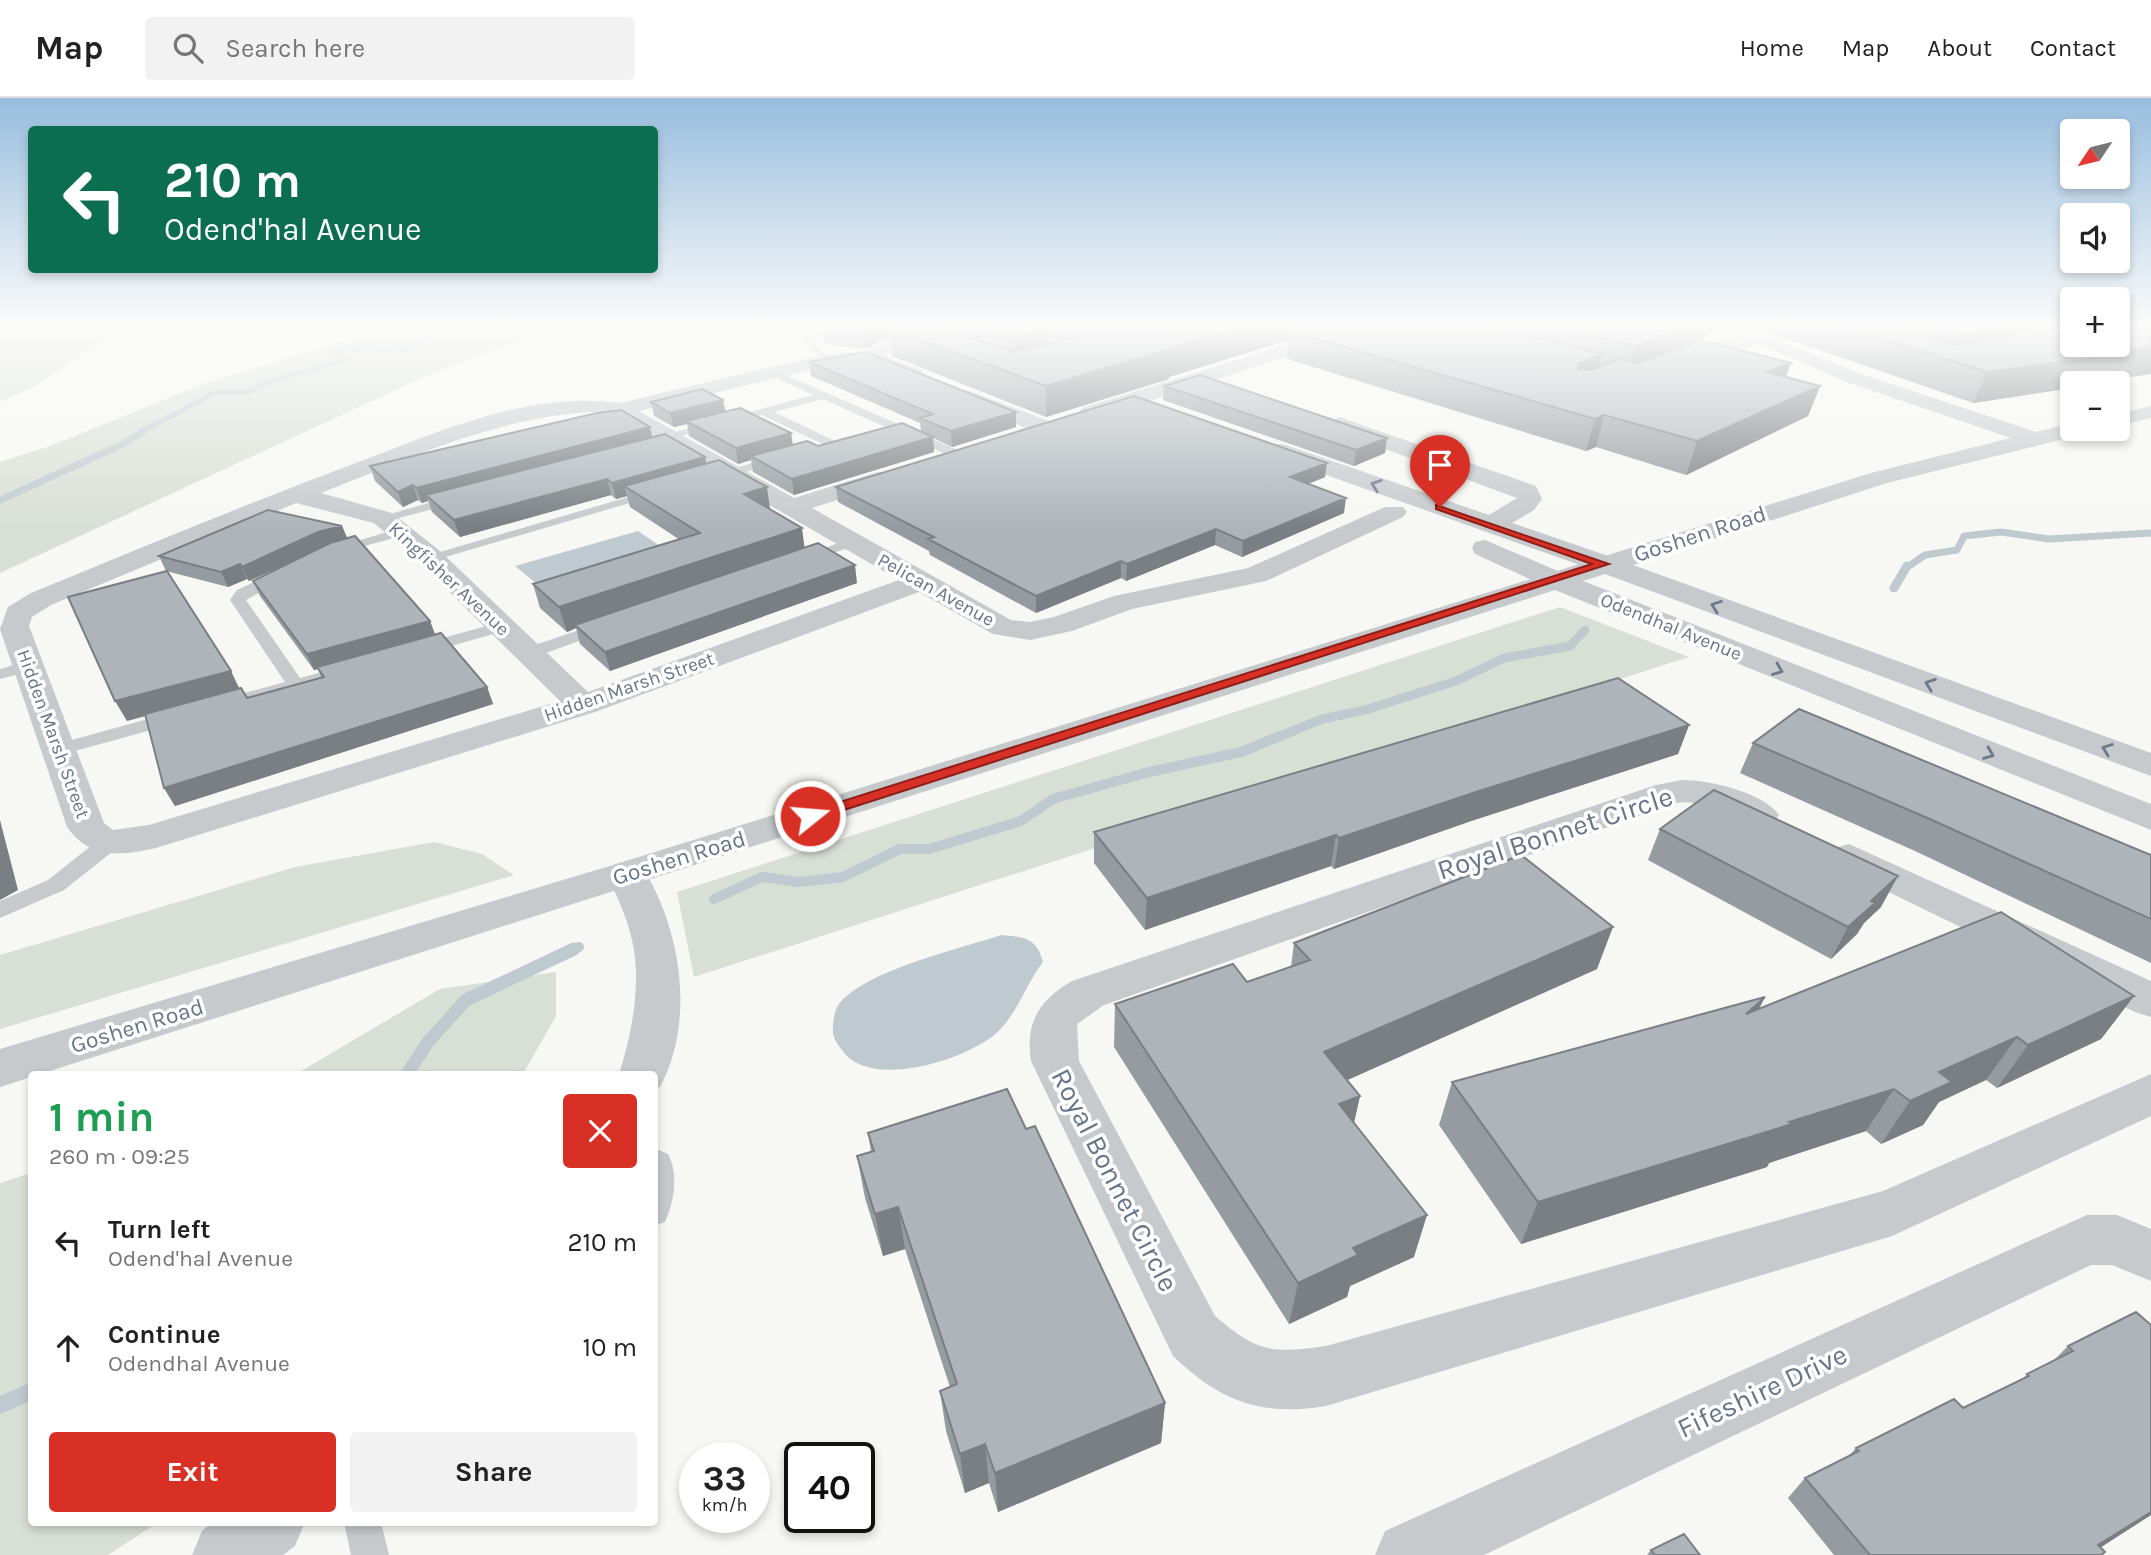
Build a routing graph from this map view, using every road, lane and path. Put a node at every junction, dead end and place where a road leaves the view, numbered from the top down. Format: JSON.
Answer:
{"nodes":[{"id":1,"x":690,"y":392,"type":"edge"},
{"id":2,"x":816,"y":392,"type":"edge"},
{"id":3,"x":958,"y":392,"type":"edge"},
{"id":4,"x":1160,"y":392,"type":"edge"},
{"id":5,"x":1851,"y":392,"type":"edge"},
{"id":6,"x":1896,"y":392,"type":"edge"},
{"id":7,"x":825,"y":396,"type":"junction"},
{"id":8,"x":1124,"y":403,"type":"junction"},
{"id":9,"x":620,"y":409,"type":"junction"},
{"id":10,"x":763,"y":411,"type":"junction"},
{"id":11,"x":2151,"y":412,"type":"edge"},
{"id":12,"x":1174,"y":414,"type":"edge"},
{"id":13,"x":1318,"y":417,"type":"edge"},
{"id":14,"x":2130,"y":417,"type":"edge"},
{"id":15,"x":1151,"y":420,"type":"edge"},
{"id":16,"x":894,"y":426,"type":"junction"},
{"id":17,"x":1046,"y":428,"type":"junction"},
{"id":18,"x":2060,"y":432,"type":"edge"},
{"id":19,"x":869,"y":433,"type":"edge"},
{"id":20,"x":1016,"y":437,"type":"edge"},
{"id":21,"x":2032,"y":438,"type":"junction"},
{"id":22,"x":668,"y":440,"type":"junction"},
{"id":23,"x":1998,"y":446,"type":"junction"},
{"id":24,"x":968,"y":452,"type":"joint"},
{"id":25,"x":932,"y":463,"type":"edge"},
{"id":26,"x":906,"y":471,"type":"edge"},
{"id":27,"x":730,"y":472,"type":"junction"},
{"id":28,"x":704,"y":480,"type":"edge"},
{"id":29,"x":678,"y":487,"type":"edge"},
{"id":30,"x":476,"y":494,"type":"edge"},
{"id":31,"x":293,"y":495,"type":"junction"},
{"id":32,"x":790,"y":507,"type":"junction"},
{"id":33,"x":1394,"y":512,"type":"junction"},
{"id":34,"x":392,"y":525,"type":"junction"},
{"id":35,"x":1490,"y":525,"type":"junction"},
{"id":36,"x":852,"y":542,"type":"junction"},
{"id":37,"x":430,"y":557,"type":"junction"},
{"id":38,"x":317,"y":558,"type":"edge"},
{"id":39,"x":1555,"y":564,"type":"junction"},
{"id":40,"x":1604,"y":564,"type":"junction"},
{"id":41,"x":787,"y":565,"type":"edge"},
{"id":42,"x":292,"y":570,"type":"edge"},
{"id":43,"x":919,"y":582,"type":"junction"},
{"id":44,"x":620,"y":622,"type":"edge"},
{"id":45,"x":501,"y":627,"type":"junction"},
{"id":46,"x":529,"y":653,"type":"junction"},
{"id":47,"x":398,"y":656,"type":"edge"},
{"id":48,"x":360,"y":666,"type":"edge"},
{"id":49,"x":14,"y":670,"type":"edge"},
{"id":50,"x":295,"y":684,"type":"junction"},
{"id":51,"x":583,"y":705,"type":"junction"},
{"id":52,"x":57,"y":750,"type":"junction"},
{"id":53,"x":2151,"y":765,"type":"edge"},
{"id":54,"x":2151,"y":818,"type":"edge"},
{"id":55,"x":108,"y":843,"type":"junction"},
{"id":56,"x":627,"y":874,"type":"junction"},
{"id":57,"x":0,"y":910,"type":"edge"},
{"id":58,"x":2151,"y":1000,"type":"edge"},
{"id":59,"x":0,"y":1068,"type":"edge"},
{"id":60,"x":644,"y":1071,"type":"edge"},
{"id":61,"x":2151,"y":1094,"type":"edge"},
{"id":62,"x":658,"y":1162,"type":"edge"},
{"id":63,"x":658,"y":1205,"type":"edge"},
{"id":64,"x":2134,"y":1248,"type":"edge"},
{"id":65,"x":266,"y":1526,"type":"edge"},
{"id":66,"x":363,"y":1526,"type":"edge"},
{"id":67,"x":226,"y":1555,"type":"edge"},
{"id":68,"x":370,"y":1555,"type":"edge"},
{"id":69,"x":1409,"y":1555,"type":"edge"}],
"edges":[{"from":1,"to":9,"type":"street"},
{"from":2,"to":7,"type":"lane"},
{"from":3,"to":17,"type":"street"},
{"from":4,"to":8,"type":"street"},
{"from":5,"to":23,"type":"street"},
{"from":6,"to":21,"type":"street"},
{"from":7,"to":10,"type":"lane"},
{"from":7,"to":16,"type":"lane"},
{"from":8,"to":12,"type":"street"},
{"from":8,"to":15,"type":"street"},
{"from":8,"to":17,"type":"street"},
{"from":9,"to":22,"type":"street","name":"Pelican Avenue"},
{"from":9,"to":31,"type":"street","name":"Hidden Marsh Street"},
{"from":10,"to":22,"type":"lane"},
{"from":10,"to":27,"type":"lane"},
{"from":11,"to":14,"type":"street"},
{"from":13,"to":35,"type":"street"},
{"from":16,"to":19,"type":"lane"},
{"from":16,"to":24,"type":"lane"},
{"from":17,"to":20,"type":"street"},
{"from":18,"to":21,"type":"street","name":"Goshen Road"},
{"from":21,"to":23,"type":"street","name":"Goshen Road"},
{"from":22,"to":27,"type":"street","name":"Pelican Avenue"},
{"from":23,"to":40,"type":"street","name":"Goshen Road"},
{"from":24,"to":25,"type":"street"},
{"from":26,"to":32,"type":"street"},
{"from":27,"to":28,"type":"lane"},
{"from":27,"to":32,"type":"street","name":"Pelican Avenue"},
{"from":29,"to":37,"type":"lane"},
{"from":30,"to":34,"type":"lane"},
{"from":31,"to":34,"type":"street","name":"Kingfisher Avenue"},
{"from":31,"to":49,"type":"street","name":"Hidden Marsh Street"},
{"from":32,"to":36,"type":"street","name":"Pelican Avenue"},
{"from":35,"to":33,"type":"street","name":"Odendhal Avenue","one_way":true},
{"from":33,"to":39,"type":"street","name":"Odendhal Avenue"},
{"from":33,"to":43,"type":"street","name":"Pelican Avenue"},
{"from":34,"to":37,"type":"street","name":"Kingfisher Avenue"},
{"from":34,"to":38,"type":"lane"},
{"from":35,"to":39,"type":"street","name":"Odendhal Avenue"},
{"from":36,"to":41,"type":"lane"},
{"from":36,"to":43,"type":"street","name":"Pelican Avenue"},
{"from":37,"to":45,"type":"street","name":"Kingfisher Avenue"},
{"from":39,"to":40,"type":"street","name":"Goshen Road"},
{"from":39,"to":54,"type":"street","name":"Odendhal Avenue","one_way":true},
{"from":39,"to":56,"type":"street","name":"Goshen Road"},
{"from":53,"to":40,"type":"street","name":"Odendhal Avenue","one_way":true},
{"from":42,"to":50,"type":"lane"},
{"from":43,"to":51,"type":"street","name":"Hidden Marsh Street"},
{"from":44,"to":46,"type":"lane"},
{"from":45,"to":46,"type":"street","name":"Kingfisher Avenue"},
{"from":45,"to":47,"type":"lane"},
{"from":46,"to":51,"type":"street","name":"Kingfisher Avenue"},
{"from":48,"to":50,"type":"lane"},
{"from":49,"to":52,"type":"street","name":"Hidden Marsh Street"},
{"from":50,"to":52,"type":"lane"},
{"from":51,"to":55,"type":"street","name":"Hidden Marsh Street"},
{"from":52,"to":55,"type":"street","name":"Hidden Marsh Street"},
{"from":55,"to":57,"type":"lane"},
{"from":56,"to":59,"type":"street","name":"Goshen Road"},
{"from":56,"to":60,"type":"street"},
{"from":58,"to":61,"type":"street","name":"Royal Bonnet Circle"},
{"from":62,"to":63,"type":"lane"},
{"from":64,"to":69,"type":"street","name":"Fifeshire Drive"},
{"from":65,"to":67,"type":"street"},
{"from":66,"to":68,"type":"lane"}]}
